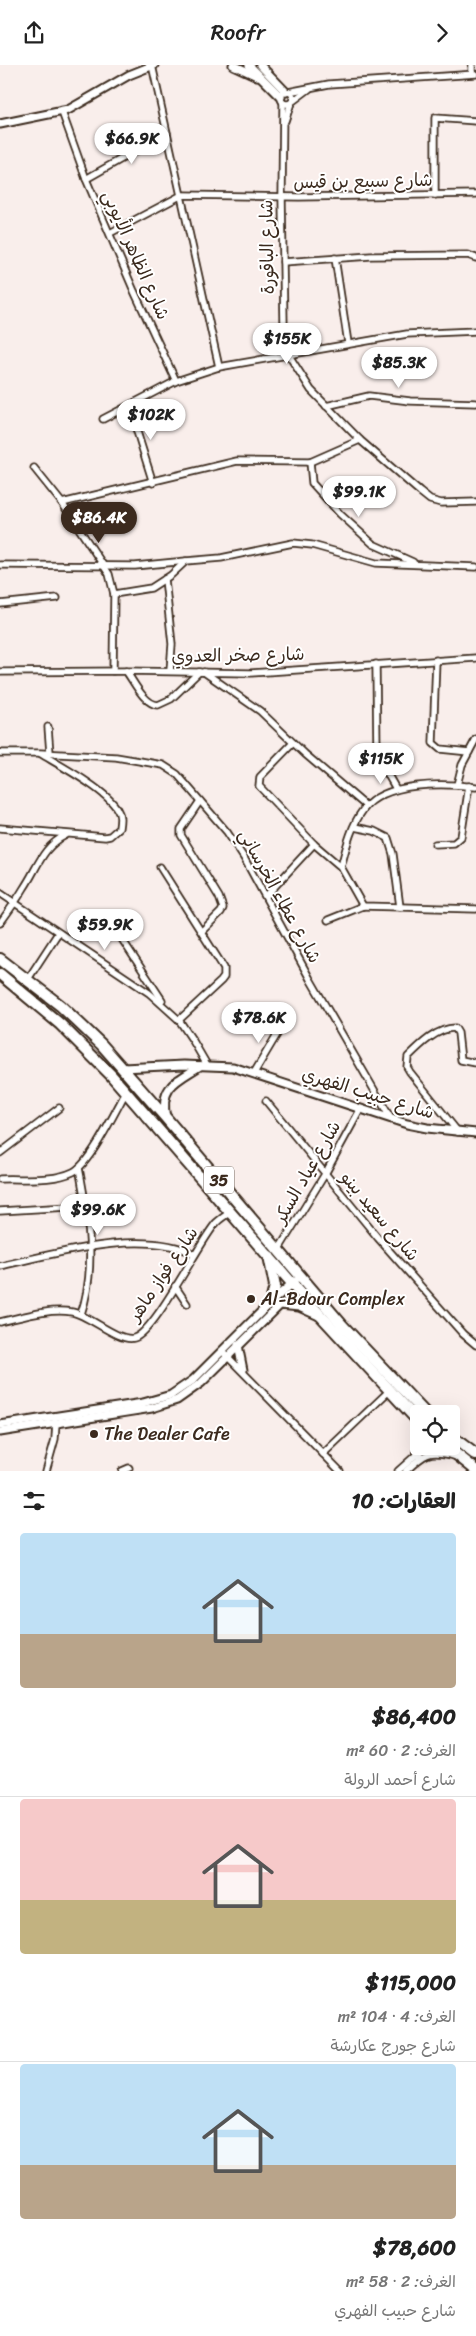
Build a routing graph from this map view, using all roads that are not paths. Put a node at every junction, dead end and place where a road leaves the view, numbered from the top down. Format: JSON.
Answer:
{"nodes":[{"id":1,"x":153,"y":65,"type":"edge"},
{"id":2,"x":233,"y":65,"type":"edge"},
{"id":3,"x":249,"y":65,"type":"edge"},
{"id":4,"x":260,"y":65,"type":"edge"},
{"id":5,"x":271,"y":65,"type":"edge"},
{"id":6,"x":472,"y":65,"type":"edge"},
{"id":7,"x":474,"y":74,"type":"edge"},
{"id":8,"x":268,"y":79,"type":"junction"},
{"id":9,"x":311,"y":88,"type":"junction"},
{"id":10,"x":284,"y":96,"type":"junction"},
{"id":11,"x":292,"y":102,"type":"junction"},
{"id":12,"x":62,"y":112,"type":"junction"},
{"id":13,"x":476,"y":121,"type":"edge"},
{"id":14,"x":0,"y":124,"type":"edge"},
{"id":15,"x":283,"y":128,"type":"junction"},
{"id":16,"x":166,"y":133,"type":"junction"},
{"id":17,"x":86,"y":179,"type":"junction"},
{"id":18,"x":476,"y":194,"type":"edge"},
{"id":19,"x":182,"y":195,"type":"junction"},
{"id":20,"x":435,"y":195,"type":"junction"},
{"id":21,"x":282,"y":197,"type":"junction"},
{"id":22,"x":110,"y":233,"type":"junction"},
{"id":23,"x":335,"y":258,"type":"junction"},
{"id":24,"x":476,"y":258,"type":"edge"},
{"id":25,"x":283,"y":262,"type":"junction"},
{"id":26,"x":476,"y":331,"type":"edge"},
{"id":27,"x":348,"y":343,"type":"junction"},
{"id":28,"x":288,"y":354,"type":"junction"},
{"id":29,"x":219,"y":367,"type":"junction"},
{"id":30,"x":176,"y":381,"type":"junction"},
{"id":31,"x":476,"y":403,"type":"edge"},
{"id":32,"x":129,"y":406,"type":"junction"},
{"id":33,"x":326,"y":407,"type":"junction"},
{"id":34,"x":103,"y":419,"type":"dead end"},
{"id":35,"x":360,"y":439,"type":"junction"},
{"id":36,"x":310,"y":462,"type":"junction"},
{"id":37,"x":34,"y":468,"type":"dead end"},
{"id":38,"x":153,"y":483,"type":"junction"},
{"id":39,"x":476,"y":502,"type":"edge"},
{"id":40,"x":62,"y":503,"type":"junction"},
{"id":41,"x":186,"y":561,"type":"junction"},
{"id":42,"x":417,"y":564,"type":"junction"},
{"id":43,"x":0,"y":565,"type":"edge"},
{"id":44,"x":102,"y":565,"type":"junction"},
{"id":45,"x":476,"y":567,"type":"edge"},
{"id":46,"x":165,"y":579,"type":"junction"},
{"id":47,"x":114,"y":594,"type":"junction"},
{"id":48,"x":57,"y":598,"type":"dead end"},
{"id":49,"x":0,"y":604,"type":"edge"},
{"id":50,"x":476,"y":658,"type":"edge"},
{"id":51,"x":436,"y":661,"type":"junction"},
{"id":52,"x":376,"y":664,"type":"junction"},
{"id":53,"x":113,"y":671,"type":"junction"},
{"id":54,"x":126,"y":671,"type":"junction"},
{"id":55,"x":170,"y":671,"type":"junction"},
{"id":56,"x":0,"y":672,"type":"edge"},
{"id":57,"x":201,"y":672,"type":"junction"},
{"id":58,"x":48,"y":727,"type":"dead end"},
{"id":59,"x":476,"y":739,"type":"edge"},
{"id":60,"x":293,"y":743,"type":"junction"},
{"id":61,"x":469,"y":752,"type":"junction"},
{"id":62,"x":0,"y":753,"type":"edge"},
{"id":63,"x":40,"y":753,"type":"junction"},
{"id":64,"x":50,"y":753,"type":"junction"},
{"id":65,"x":457,"y":785,"type":"junction"},
{"id":66,"x":468,"y":786,"type":"junction"},
{"id":67,"x":476,"y":787,"type":"edge"},
{"id":68,"x":396,"y":789,"type":"junction"},
{"id":69,"x":200,"y":801,"type":"junction"},
{"id":70,"x":366,"y":806,"type":"junction"},
{"id":71,"x":354,"y":827,"type":"junction"},
{"id":72,"x":0,"y":828,"type":"edge"},
{"id":73,"x":67,"y":834,"type":"junction"},
{"id":74,"x":314,"y":844,"type":"junction"},
{"id":75,"x":435,"y":844,"type":"dead end"},
{"id":76,"x":160,"y":867,"type":"dead end"},
{"id":77,"x":341,"y":867,"type":"junction"},
{"id":78,"x":0,"y":893,"type":"edge"},
{"id":79,"x":266,"y":896,"type":"junction"},
{"id":80,"x":14,"y":903,"type":"junction"},
{"id":81,"x":363,"y":906,"type":"junction"},
{"id":82,"x":400,"y":907,"type":"junction"},
{"id":83,"x":476,"y":909,"type":"edge"},
{"id":84,"x":328,"y":920,"type":"dead end"},
{"id":85,"x":0,"y":923,"type":"edge"},
{"id":86,"x":114,"y":927,"type":"dead end"},
{"id":87,"x":202,"y":931,"type":"junction"},
{"id":88,"x":58,"y":933,"type":"junction"},
{"id":89,"x":0,"y":959,"type":"edge"},
{"id":90,"x":0,"y":975,"type":"edge"},
{"id":91,"x":28,"y":979,"type":"junction"},
{"id":92,"x":165,"y":1006,"type":"junction"},
{"id":93,"x":179,"y":1020,"type":"junction"},
{"id":94,"x":282,"y":1026,"type":"dead end"},
{"id":95,"x":476,"y":1063,"type":"edge"},
{"id":96,"x":203,"y":1066,"type":"junction"},
{"id":97,"x":123,"y":1068,"type":"junction"},
{"id":98,"x":254,"y":1073,"type":"junction"},
{"id":99,"x":126,"y":1092,"type":"junction"},
{"id":100,"x":266,"y":1101,"type":"dead end"},
{"id":101,"x":59,"y":1108,"type":"dead end"},
{"id":102,"x":360,"y":1109,"type":"junction"},
{"id":103,"x":166,"y":1118,"type":"junction"},
{"id":104,"x":391,"y":1119,"type":"junction"},
{"id":105,"x":458,"y":1131,"type":"junction"},
{"id":106,"x":476,"y":1133,"type":"edge"},
{"id":107,"x":0,"y":1153,"type":"edge"},
{"id":108,"x":79,"y":1168,"type":"junction"},
{"id":109,"x":325,"y":1174,"type":"junction"},
{"id":110,"x":0,"y":1179,"type":"edge"},
{"id":111,"x":86,"y":1206,"type":"junction"},
{"id":112,"x":0,"y":1211,"type":"edge"},
{"id":113,"x":231,"y":1212,"type":"junction"},
{"id":114,"x":89,"y":1248,"type":"junction"},
{"id":115,"x":279,"y":1249,"type":"junction"},
{"id":116,"x":194,"y":1254,"type":"junction"},
{"id":117,"x":269,"y":1255,"type":"junction"},
{"id":118,"x":0,"y":1266,"type":"edge"},
{"id":119,"x":301,"y":1275,"type":"junction"},
{"id":120,"x":293,"y":1283,"type":"junction"},
{"id":121,"x":174,"y":1287,"type":"junction"},
{"id":122,"x":271,"y":1303,"type":"junction"},
{"id":123,"x":187,"y":1305,"type":"dead end"},
{"id":124,"x":81,"y":1314,"type":"junction"},
{"id":125,"x":324,"y":1319,"type":"junction"},
{"id":126,"x":0,"y":1323,"type":"edge"},
{"id":127,"x":238,"y":1345,"type":"junction"},
{"id":128,"x":476,"y":1345,"type":"edge"},
{"id":129,"x":226,"y":1354,"type":"junction"},
{"id":130,"x":243,"y":1370,"type":"junction"},
{"id":131,"x":389,"y":1391,"type":"junction"},
{"id":132,"x":417,"y":1405,"type":"edge"},
{"id":133,"x":410,"y":1414,"type":"edge"},
{"id":134,"x":56,"y":1421,"type":"junction"},
{"id":135,"x":0,"y":1430,"type":"edge"},
{"id":136,"x":460,"y":1443,"type":"edge"},
{"id":137,"x":323,"y":1454,"type":"junction"},
{"id":138,"x":414,"y":1455,"type":"edge"},
{"id":139,"x":476,"y":1455,"type":"edge"},
{"id":140,"x":458,"y":1457,"type":"joint"},
{"id":141,"x":129,"y":1469,"type":"dead end"},
{"id":142,"x":476,"y":1470,"type":"edge"},
{"id":143,"x":46,"y":1471,"type":"edge"},
{"id":144,"x":122,"y":1471,"type":"edge"},
{"id":145,"x":340,"y":1471,"type":"edge"},
{"id":146,"x":398,"y":1471,"type":"edge"},
{"id":147,"x":406,"y":1471,"type":"edge"}],
"edges":[{"from":1,"to":12,"type":"street"},
{"from":1,"to":16,"type":"street"},
{"from":2,"to":8,"type":"street"},
{"from":3,"to":8,"type":"street"},
{"from":4,"to":8,"type":"street"},
{"from":5,"to":8,"type":"street"},
{"from":6,"to":7,"type":"street"},
{"from":7,"to":9,"type":"street"},
{"from":8,"to":10,"type":"street"},
{"from":9,"to":10,"type":"street"},
{"from":9,"to":11,"type":"street"},
{"from":10,"to":11,"type":"street"},
{"from":10,"to":11,"type":"street"},
{"from":10,"to":15,"type":"street","name":"شارع الباقورة"},
{"from":11,"to":15,"type":"street","name":"شارع الباقورة"},
{"from":12,"to":14,"type":"street"},
{"from":12,"to":17,"type":"street","name":"شارع الظاهر الأيوبي"},
{"from":13,"to":20,"type":"street"},
{"from":15,"to":21,"type":"street","name":"شارع الباقورة"},
{"from":16,"to":17,"type":"street"},
{"from":16,"to":19,"type":"street"},
{"from":17,"to":22,"type":"street","name":"شارع الظاهر الأيوبي"},
{"from":18,"to":20,"type":"street","name":"شارع سبيع بن قيس"},
{"from":19,"to":21,"type":"street","name":"شارع سبيع بن قيس"},
{"from":19,"to":22,"type":"street","name":"شارع سبيع بن قيس"},
{"from":19,"to":29,"type":"street"},
{"from":20,"to":21,"type":"street","name":"شارع سبيع بن قيس"},
{"from":21,"to":25,"type":"street","name":"شارع الباقورة"},
{"from":22,"to":30,"type":"street","name":"شارع الظاهر الأيوبي"},
{"from":23,"to":24,"type":"street"},
{"from":23,"to":25,"type":"street"},
{"from":23,"to":27,"type":"street"},
{"from":25,"to":28,"type":"street","name":"شارع الباقورة"},
{"from":26,"to":27,"type":"street"},
{"from":27,"to":28,"type":"street"},
{"from":28,"to":29,"type":"street"},
{"from":28,"to":33,"type":"street","name":"شارع الباقورة"},
{"from":29,"to":30,"type":"street"},
{"from":30,"to":32,"type":"street"},
{"from":31,"to":33,"type":"street"},
{"from":32,"to":34,"type":"street"},
{"from":32,"to":38,"type":"street"},
{"from":33,"to":35,"type":"street","name":"شارع الباقورة"},
{"from":35,"to":36,"type":"street"},
{"from":35,"to":39,"type":"street","name":"شارع الباقورة"},
{"from":36,"to":38,"type":"street"},
{"from":36,"to":42,"type":"street"},
{"from":37,"to":40,"type":"street"},
{"from":38,"to":40,"type":"street"},
{"from":40,"to":44,"type":"street"},
{"from":41,"to":42,"type":"street"},
{"from":41,"to":44,"type":"street"},
{"from":41,"to":46,"type":"street"},
{"from":42,"to":45,"type":"street"},
{"from":43,"to":44,"type":"street"},
{"from":44,"to":47,"type":"street"},
{"from":46,"to":47,"type":"street"},
{"from":46,"to":55,"type":"street"},
{"from":47,"to":53,"type":"street"},
{"from":48,"to":49,"type":"street"},
{"from":50,"to":51,"type":"street","name":"شارع صخر العدوي"},
{"from":51,"to":52,"type":"street","name":"شارع صخر العدوي"},
{"from":51,"to":61,"type":"street"},
{"from":52,"to":57,"type":"street","name":"شارع صخر العدوي"},
{"from":52,"to":68,"type":"street"},
{"from":53,"to":54,"type":"street","name":"شارع صخر العدوي"},
{"from":53,"to":56,"type":"street","name":"شارع صخر العدوي"},
{"from":54,"to":55,"type":"street","name":"شارع صخر العدوي"},
{"from":54,"to":57,"type":"street"},
{"from":55,"to":57,"type":"street","name":"شارع صخر العدوي"},
{"from":57,"to":60,"type":"street"},
{"from":58,"to":64,"type":"street"},
{"from":59,"to":61,"type":"street"},
{"from":60,"to":70,"type":"street"},
{"from":60,"to":74,"type":"street"},
{"from":61,"to":65,"type":"street"},
{"from":62,"to":63,"type":"street","name":"شارع عطاء الخرساني"},
{"from":63,"to":64,"type":"street","name":"شارع عطاء الخرساني"},
{"from":63,"to":73,"type":"street"},
{"from":64,"to":69,"type":"street","name":"شارع عطاء الخرساني"},
{"from":65,"to":66,"type":"street"},
{"from":65,"to":68,"type":"street"},
{"from":66,"to":67,"type":"street"},
{"from":66,"to":75,"type":"street"},
{"from":68,"to":70,"type":"street"},
{"from":69,"to":79,"type":"street","name":"شارع عطاء الخرساني"},
{"from":69,"to":87,"type":"street"},
{"from":70,"to":71,"type":"street"},
{"from":71,"to":77,"type":"street"},
{"from":71,"to":82,"type":"street"},
{"from":72,"to":73,"type":"street"},
{"from":73,"to":80,"type":"street"},
{"from":74,"to":77,"type":"street"},
{"from":74,"to":79,"type":"street"},
{"from":76,"to":87,"type":"street"},
{"from":77,"to":81,"type":"street"},
{"from":78,"to":80,"type":"street"},
{"from":79,"to":104,"type":"street","name":"شارع عطاء الخرساني"},
{"from":80,"to":85,"type":"street"},
{"from":80,"to":88,"type":"street"},
{"from":81,"to":82,"type":"street"},
{"from":81,"to":84,"type":"street"},
{"from":82,"to":83,"type":"street"},
{"from":86,"to":92,"type":"street"},
{"from":87,"to":93,"type":"street"},
{"from":88,"to":91,"type":"street"},
{"from":88,"to":92,"type":"street"},
{"from":89,"to":91,"type":"highway","number":"35"},
{"from":90,"to":99,"type":"highway","number":"35"},
{"from":91,"to":97,"type":"highway","number":"35"},
{"from":92,"to":93,"type":"street"},
{"from":93,"to":96,"type":"street"},
{"from":94,"to":98,"type":"street"},
{"from":95,"to":105,"type":"street"},
{"from":96,"to":97,"type":"street","name":"شارع حبيب الفهري"},
{"from":96,"to":98,"type":"street","name":"شارع حبيب الفهري"},
{"from":96,"to":103,"type":"street"},
{"from":97,"to":103,"type":"highway","number":"35"},
{"from":98,"to":102,"type":"street","name":"شارع حبيب الفهري"},
{"from":99,"to":108,"type":"street"},
{"from":99,"to":113,"type":"highway","number":"35"},
{"from":100,"to":109,"type":"street","name":"شارع سعيد بينو"},
{"from":101,"to":107,"type":"street"},
{"from":102,"to":104,"type":"street","name":"شارع حبيب الفهري"},
{"from":102,"to":109,"type":"street","name":"شارع عياد السكر"},
{"from":103,"to":115,"type":"highway","number":"35"},
{"from":104,"to":105,"type":"street","name":"شارع حبيب الفهري"},
{"from":105,"to":106,"type":"street","name":"شارع حبيب الفهري"},
{"from":108,"to":110,"type":"street"},
{"from":108,"to":111,"type":"street"},
{"from":109,"to":115,"type":"street","name":"شارع عياد السكر"},
{"from":109,"to":128,"type":"street","name":"شارع سعيد بينو"},
{"from":111,"to":112,"type":"street"},
{"from":111,"to":114,"type":"street"},
{"from":113,"to":116,"type":"street","name":"شارع فواز ماهر"},
{"from":113,"to":117,"type":"highway","number":"35"},
{"from":114,"to":116,"type":"street"},
{"from":114,"to":118,"type":"street"},
{"from":114,"to":124,"type":"street"},
{"from":115,"to":119,"type":"highway","number":"35"},
{"from":116,"to":121,"type":"street","name":"شارع فواز ماهر"},
{"from":117,"to":120,"type":"highway","number":"35"},
{"from":117,"to":122,"type":"highway"},
{"from":119,"to":120,"type":"street"},
{"from":119,"to":132,"type":"highway","number":"35"},
{"from":120,"to":122,"type":"street"},
{"from":120,"to":125,"type":"highway","number":"35"},
{"from":121,"to":123,"type":"street"},
{"from":121,"to":124,"type":"street","name":"شارع فواز ماهر"},
{"from":122,"to":129,"type":"street"},
{"from":124,"to":126,"type":"street","name":"شارع فواز ماهر"},
{"from":125,"to":127,"type":"street"},
{"from":125,"to":131,"type":"highway","number":"35"},
{"from":127,"to":129,"type":"street"},
{"from":127,"to":130,"type":"street"},
{"from":129,"to":130,"type":"street"},
{"from":129,"to":134,"type":"street"},
{"from":129,"to":135,"type":"street"},
{"from":130,"to":137,"type":"street"},
{"from":131,"to":133,"type":"highway","number":"35"},
{"from":131,"to":137,"type":"street"},
{"from":134,"to":135,"type":"street"},
{"from":134,"to":143,"type":"street"},
{"from":136,"to":139,"type":"highway"},
{"from":137,"to":145,"type":"street"},
{"from":138,"to":146,"type":"street"},
{"from":140,"to":142,"type":"highway"},
{"from":140,"to":147,"type":"street"},
{"from":141,"to":144,"type":"street"}]}
